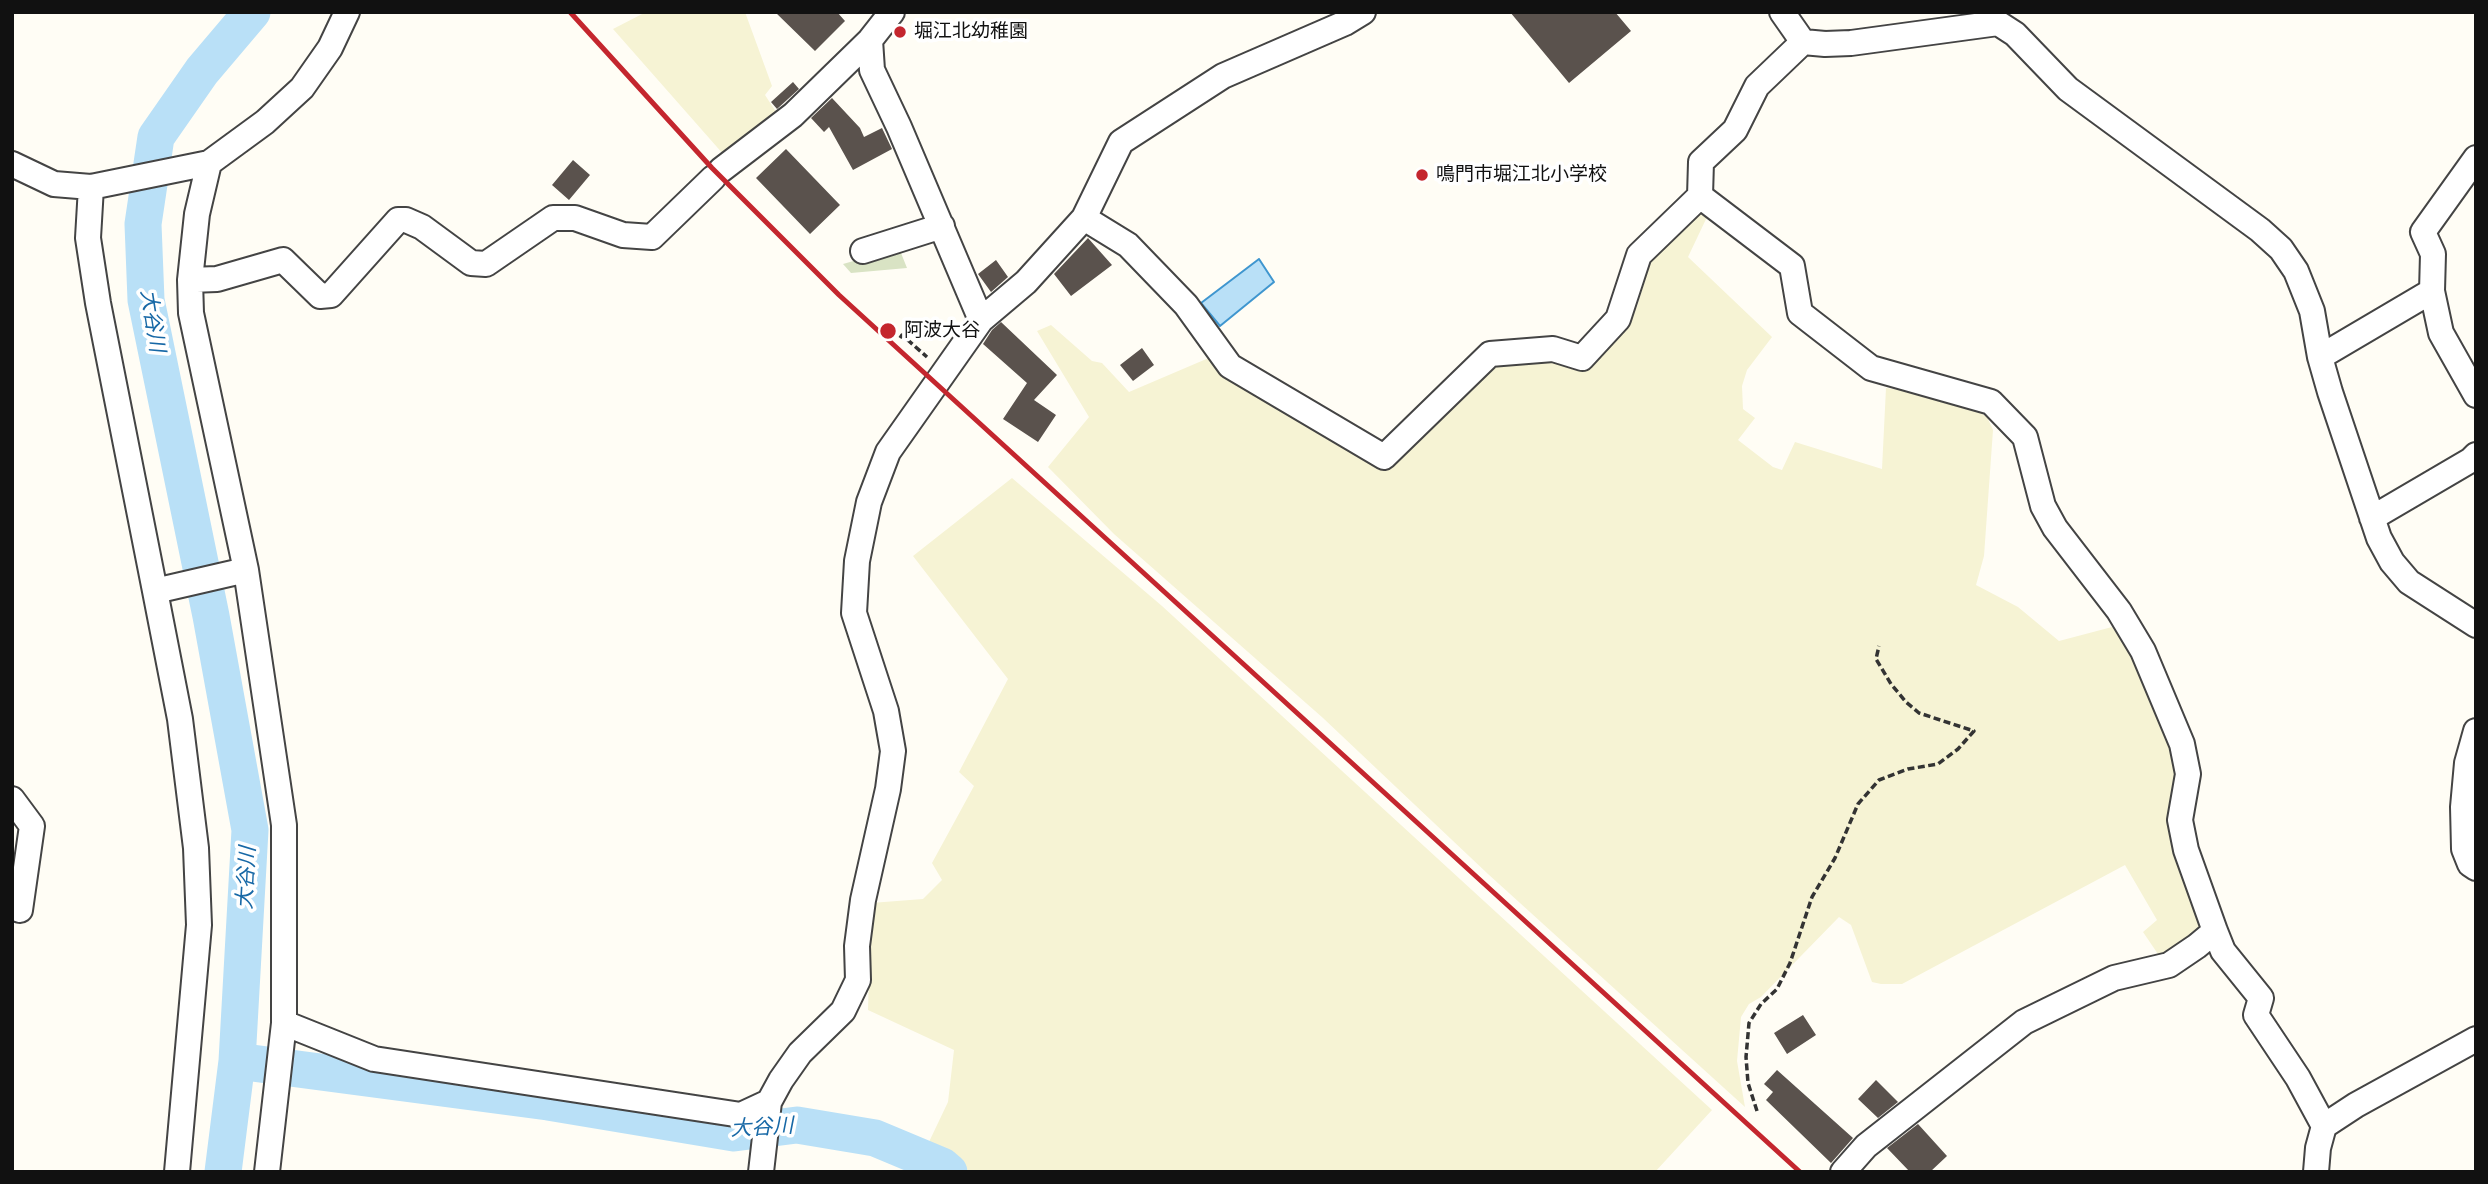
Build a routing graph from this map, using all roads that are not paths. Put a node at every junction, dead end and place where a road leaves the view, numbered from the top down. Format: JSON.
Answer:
{"nodes":[{"id":1,"x":347,"y":12,"type":"edge"},
{"id":2,"x":892,"y":12,"type":"edge"},
{"id":3,"x":1363,"y":12,"type":"edge"},
{"id":4,"x":1782,"y":12,"type":"edge"},
{"id":5,"x":2004,"y":17,"type":"edge"},
{"id":6,"x":870,"y":40,"type":"junction"},
{"id":7,"x":1803,"y":42,"type":"junction"},
{"id":8,"x":2476,"y":158,"type":"edge"},
{"id":9,"x":12,"y":164,"type":"edge"},
{"id":10,"x":198,"y":164,"type":"junction"},
{"id":11,"x":97,"y":186,"type":"junction"},
{"id":12,"x":1700,"y":196,"type":"junction"},
{"id":13,"x":1084,"y":218,"type":"junction"},
{"id":14,"x":942,"y":226,"type":"junction"},
{"id":15,"x":863,"y":250,"type":"dead end"},
{"id":16,"x":190,"y":280,"type":"junction"},
{"id":17,"x":2432,"y":290,"type":"junction"},
{"id":18,"x":981,"y":320,"type":"junction"},
{"id":19,"x":2320,"y":357,"type":"junction"},
{"id":20,"x":2476,"y":395,"type":"edge"},
{"id":21,"x":2476,"y":455,"type":"edge"},
{"id":22,"x":2372,"y":518,"type":"junction"},
{"id":23,"x":241,"y":571,"type":"junction"},
{"id":24,"x":158,"y":590,"type":"junction"},
{"id":25,"x":2476,"y":625,"type":"edge"},
{"id":26,"x":2476,"y":732,"type":"edge"},
{"id":27,"x":12,"y":799,"type":"edge"},
{"id":28,"x":2476,"y":868,"type":"edge"},
{"id":29,"x":20,"y":910,"type":"dead end"},
{"id":30,"x":2215,"y":931,"type":"junction"},
{"id":31,"x":284,"y":1023,"type":"junction"},
{"id":32,"x":2476,"y":1039,"type":"edge"},
{"id":33,"x":768,"y":1110,"type":"junction"},
{"id":34,"x":2324,"y":1126,"type":"junction"},
{"id":35,"x":762,"y":1161,"type":"edge"},
{"id":36,"x":177,"y":1172,"type":"edge"},
{"id":37,"x":267,"y":1172,"type":"edge"},
{"id":38,"x":1843,"y":1172,"type":"edge"},
{"id":39,"x":2316,"y":1172,"type":"edge"}],
"edges":[{"from":1,"to":10,"type":"street"},
{"from":2,"to":6,"type":"street"},
{"from":3,"to":13,"type":"street"},
{"from":4,"to":7,"type":"street"},
{"from":5,"to":7,"type":"street"},
{"from":5,"to":19,"type":"street"},
{"from":6,"to":14,"type":"street"},
{"from":6,"to":16,"type":"street"},
{"from":7,"to":12,"type":"street"},
{"from":8,"to":17,"type":"street"},
{"from":9,"to":11,"type":"street"},
{"from":10,"to":11,"type":"street"},
{"from":10,"to":16,"type":"street"},
{"from":11,"to":24,"type":"street"},
{"from":12,"to":13,"type":"street"},
{"from":12,"to":30,"type":"street"},
{"from":13,"to":18,"type":"street"},
{"from":14,"to":15,"type":"street"},
{"from":14,"to":18,"type":"street"},
{"from":16,"to":23,"type":"street"},
{"from":17,"to":19,"type":"street"},
{"from":17,"to":20,"type":"street"},
{"from":18,"to":33,"type":"street"},
{"from":19,"to":22,"type":"street"},
{"from":21,"to":22,"type":"street"},
{"from":22,"to":25,"type":"street"},
{"from":23,"to":24,"type":"street"},
{"from":23,"to":31,"type":"street"},
{"from":24,"to":36,"type":"street"},
{"from":26,"to":28,"type":"street"},
{"from":27,"to":29,"type":"street"},
{"from":30,"to":34,"type":"street"},
{"from":30,"to":38,"type":"street"},
{"from":31,"to":33,"type":"street"},
{"from":31,"to":37,"type":"street"},
{"from":32,"to":34,"type":"street"},
{"from":33,"to":35,"type":"street"},
{"from":34,"to":39,"type":"street"}]}
